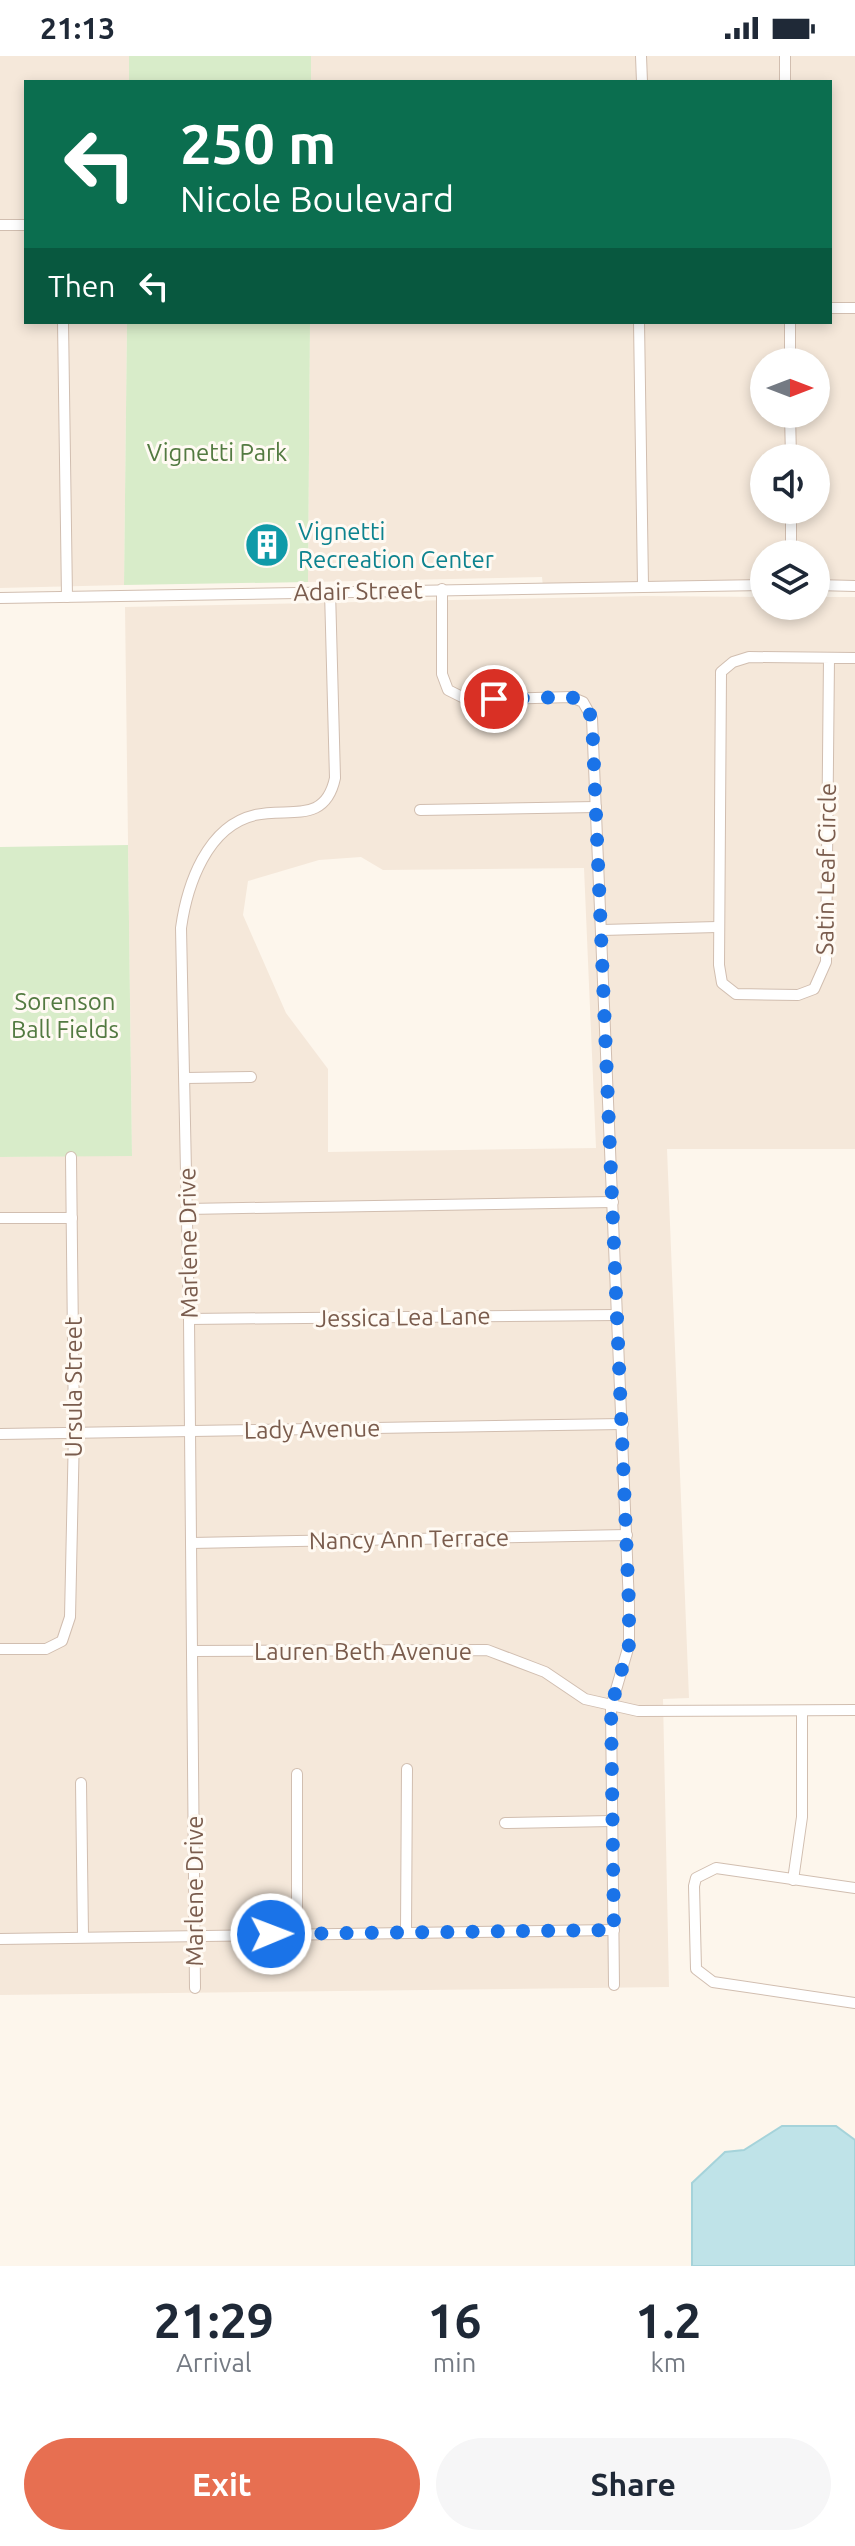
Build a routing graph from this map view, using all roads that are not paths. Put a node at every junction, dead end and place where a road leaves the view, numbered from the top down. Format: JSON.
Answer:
{"nodes":[{"id":1,"x":641,"y":56,"type":"edge"},
{"id":2,"x":785,"y":56,"type":"edge"},
{"id":3,"x":642,"y":80,"type":"edge"},
{"id":4,"x":785,"y":80,"type":"edge"},
{"id":5,"x":0,"y":225,"type":"edge"},
{"id":6,"x":24,"y":225,"type":"edge"},
{"id":7,"x":832,"y":308,"type":"edge"},
{"id":8,"x":855,"y":308,"type":"edge"},
{"id":9,"x":63,"y":324,"type":"edge"},
{"id":10,"x":639,"y":324,"type":"edge"},
{"id":11,"x":790,"y":324,"type":"edge"},
{"id":12,"x":790,"y":348,"type":"edge"},
{"id":13,"x":643,"y":585,"type":"junction"},
{"id":14,"x":750,"y":585,"type":"edge"},
{"id":15,"x":830,"y":585,"type":"edge"},
{"id":16,"x":855,"y":586,"type":"edge"},
{"id":17,"x":442,"y":589,"type":"junction"},
{"id":18,"x":330,"y":591,"type":"junction"},
{"id":19,"x":67,"y":597,"type":"junction"},
{"id":20,"x":0,"y":598,"type":"edge"},
{"id":21,"x":829,"y":658,"type":"junction"},
{"id":22,"x":855,"y":658,"type":"edge"},
{"id":23,"x":596,"y":807,"type":"junction"},
{"id":24,"x":420,"y":810,"type":"dead end"},
{"id":25,"x":717,"y":927,"type":"junction"},
{"id":26,"x":602,"y":930,"type":"junction"},
{"id":27,"x":251,"y":1077,"type":"dead end"},
{"id":28,"x":186,"y":1078,"type":"junction"},
{"id":29,"x":71,"y":1157,"type":"dead end"},
{"id":30,"x":613,"y":1202,"type":"junction"},
{"id":31,"x":187,"y":1209,"type":"junction"},
{"id":32,"x":0,"y":1218,"type":"edge"},
{"id":33,"x":72,"y":1218,"type":"junction"},
{"id":34,"x":617,"y":1315,"type":"junction"},
{"id":35,"x":189,"y":1319,"type":"junction"},
{"id":36,"x":623,"y":1424,"type":"junction"},
{"id":37,"x":74,"y":1432,"type":"junction"},
{"id":38,"x":189,"y":1432,"type":"junction"},
{"id":39,"x":0,"y":1434,"type":"edge"},
{"id":40,"x":627,"y":1535,"type":"junction"},
{"id":41,"x":191,"y":1543,"type":"junction"},
{"id":42,"x":0,"y":1649,"type":"edge"},
{"id":43,"x":192,"y":1651,"type":"junction"},
{"id":44,"x":611,"y":1707,"type":"junction"},
{"id":45,"x":855,"y":1710,"type":"edge"},
{"id":46,"x":802,"y":1711,"type":"junction"},
{"id":47,"x":407,"y":1769,"type":"dead end"},
{"id":48,"x":297,"y":1774,"type":"dead end"},
{"id":49,"x":81,"y":1783,"type":"dead end"},
{"id":50,"x":612,"y":1821,"type":"junction"},
{"id":51,"x":505,"y":1823,"type":"dead end"},
{"id":52,"x":793,"y":1880,"type":"junction"},
{"id":53,"x":855,"y":1888,"type":"edge"},
{"id":54,"x":614,"y":1930,"type":"junction"},
{"id":55,"x":406,"y":1932,"type":"junction"},
{"id":56,"x":297,"y":1934,"type":"junction"},
{"id":57,"x":194,"y":1935,"type":"junction"},
{"id":58,"x":83,"y":1936,"type":"junction"},
{"id":59,"x":0,"y":1939,"type":"edge"},
{"id":60,"x":614,"y":1985,"type":"dead end"},
{"id":61,"x":195,"y":1988,"type":"dead end"},
{"id":62,"x":855,"y":2003,"type":"edge"}],
"edges":[{"from":1,"to":3,"type":"street"},
{"from":2,"to":4,"type":"street"},
{"from":5,"to":6,"type":"street"},
{"from":7,"to":8,"type":"street"},
{"from":9,"to":19,"type":"street"},
{"from":10,"to":13,"type":"street"},
{"from":11,"to":12,"type":"street"},
{"from":13,"to":14,"type":"street","name":"Adair Street"},
{"from":13,"to":17,"type":"street","name":"Adair Street"},
{"from":15,"to":16,"type":"street"},
{"from":17,"to":18,"type":"street","name":"Adair Street"},
{"from":17,"to":23,"type":"street"},
{"from":18,"to":19,"type":"street","name":"Adair Street"},
{"from":18,"to":28,"type":"street","name":"Marlene Drive"},
{"from":19,"to":20,"type":"street","name":"Adair Street"},
{"from":21,"to":22,"type":"street"},
{"from":21,"to":25,"type":"street","name":"Satin Leaf Circle"},
{"from":21,"to":25,"type":"street","name":"Satin Leaf Circle"},
{"from":23,"to":24,"type":"street"},
{"from":23,"to":26,"type":"street"},
{"from":25,"to":26,"type":"street"},
{"from":26,"to":30,"type":"street"},
{"from":27,"to":28,"type":"street"},
{"from":28,"to":31,"type":"street","name":"Marlene Drive"},
{"from":29,"to":33,"type":"street","name":"Ursula Street"},
{"from":30,"to":31,"type":"street"},
{"from":30,"to":34,"type":"street"},
{"from":31,"to":35,"type":"street","name":"Marlene Drive"},
{"from":32,"to":33,"type":"street"},
{"from":33,"to":37,"type":"street","name":"Ursula Street"},
{"from":34,"to":35,"type":"street","name":"Jessica Lea Lane"},
{"from":34,"to":36,"type":"street"},
{"from":35,"to":38,"type":"street","name":"Marlene Drive"},
{"from":36,"to":38,"type":"street","name":"Lady Avenue"},
{"from":36,"to":40,"type":"street"},
{"from":37,"to":38,"type":"street","name":"Lady Avenue"},
{"from":37,"to":39,"type":"street","name":"Lady Avenue"},
{"from":37,"to":42,"type":"street","name":"Ursula Street"},
{"from":38,"to":41,"type":"street","name":"Marlene Drive"},
{"from":40,"to":41,"type":"street","name":"Nancy Ann Terrace"},
{"from":40,"to":44,"type":"street"},
{"from":41,"to":43,"type":"street","name":"Marlene Drive"},
{"from":43,"to":44,"type":"street","name":"Lauren Beth Avenue"},
{"from":43,"to":57,"type":"street","name":"Marlene Drive"},
{"from":44,"to":46,"type":"street","name":"Lauren Beth Avenue"},
{"from":44,"to":50,"type":"street"},
{"from":45,"to":46,"type":"street","name":"Lauren Beth Avenue"},
{"from":46,"to":52,"type":"street"},
{"from":47,"to":55,"type":"street"},
{"from":48,"to":56,"type":"street"},
{"from":49,"to":58,"type":"street"},
{"from":50,"to":51,"type":"street"},
{"from":50,"to":54,"type":"street"},
{"from":52,"to":53,"type":"street"},
{"from":52,"to":62,"type":"street"},
{"from":54,"to":55,"type":"street"},
{"from":54,"to":60,"type":"street"},
{"from":55,"to":56,"type":"street"},
{"from":56,"to":57,"type":"street"},
{"from":57,"to":58,"type":"street"},
{"from":57,"to":61,"type":"street","name":"Marlene Drive"},
{"from":58,"to":59,"type":"street"}]}
